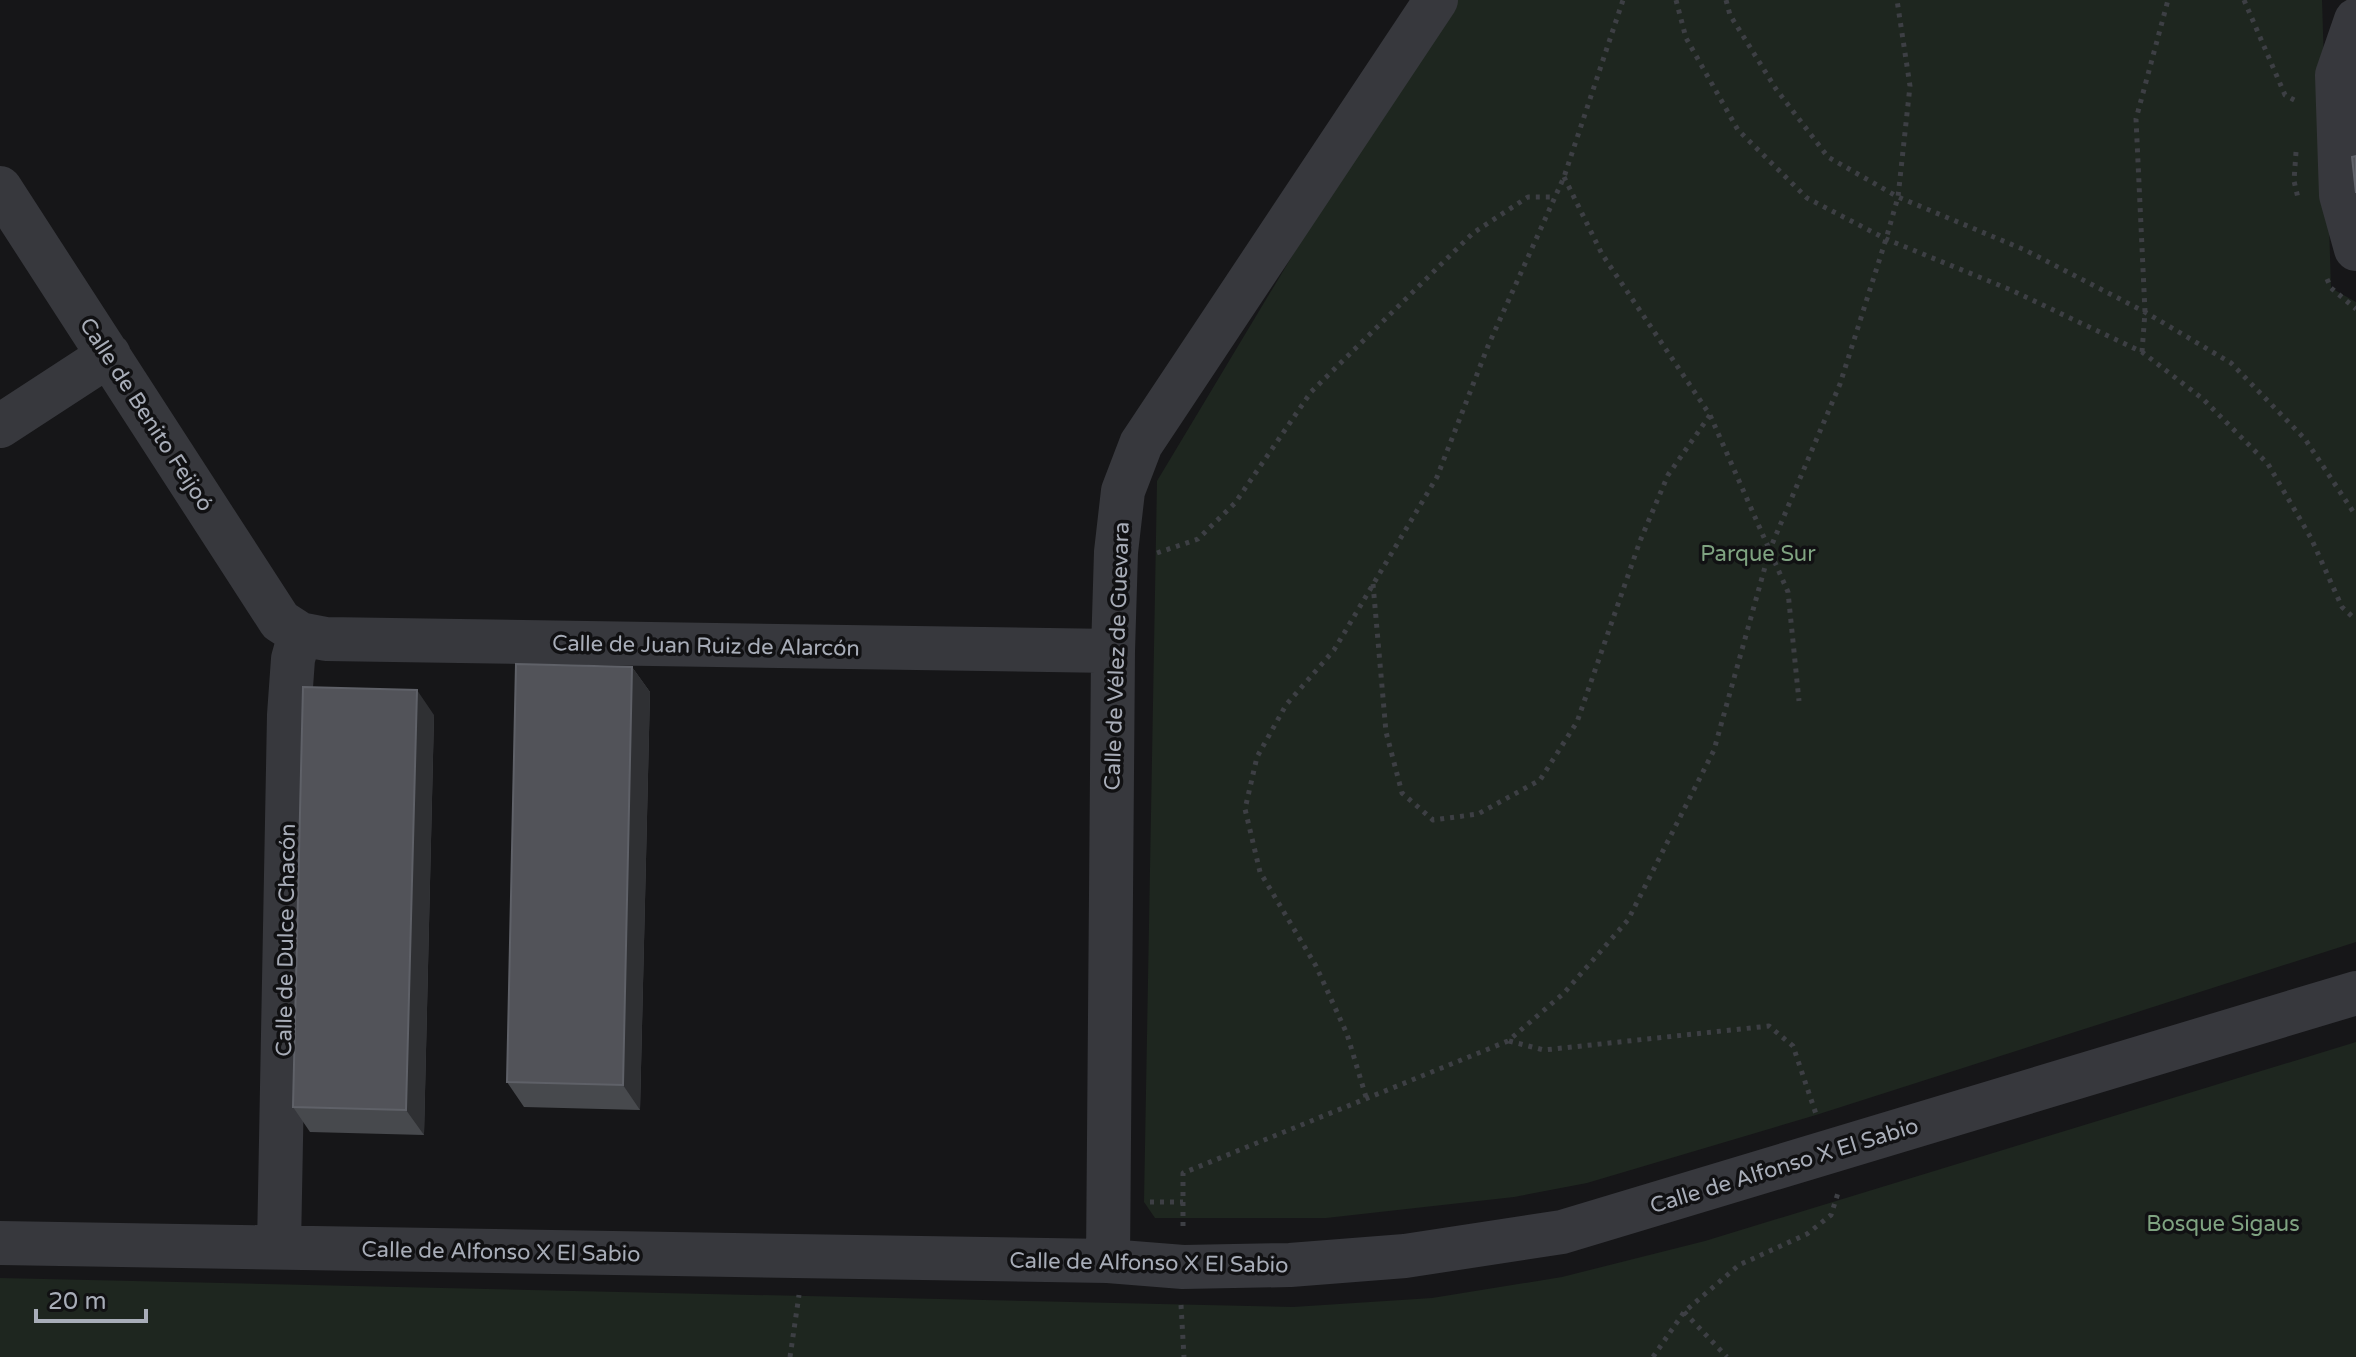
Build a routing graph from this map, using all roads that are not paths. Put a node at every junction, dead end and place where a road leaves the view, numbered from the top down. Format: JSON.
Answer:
{"nodes":[{"id":1,"x":1436,"y":0,"type":"edge"},
{"id":2,"x":2356,"y":20,"type":"edge"},
{"id":3,"x":0,"y":188,"type":"edge"},
{"id":4,"x":2356,"y":249,"type":"edge"},
{"id":5,"x":109,"y":355,"type":"junction"},
{"id":6,"x":0,"y":426,"type":"edge"},
{"id":7,"x":300,"y":634,"type":"junction"},
{"id":8,"x":1113,"y":651,"type":"junction"},
{"id":9,"x":2356,"y":993,"type":"edge"},
{"id":10,"x":0,"y":1243,"type":"edge"},
{"id":11,"x":279,"y":1247,"type":"junction"},
{"id":12,"x":1108,"y":1261,"type":"junction"}],
"edges":[{"from":1,"to":8,"type":"street","name":"Calle de Vélez de Guevara"},
{"from":2,"to":4,"type":"street"},
{"from":3,"to":5,"type":"street","name":"Calle de Benito Feijoó"},
{"from":5,"to":6,"type":"street"},
{"from":5,"to":7,"type":"street","name":"Calle de Benito Feijoó"},
{"from":7,"to":8,"type":"street","name":"Calle de Juan Ruiz de Alarcón"},
{"from":7,"to":11,"type":"street","name":"Calle de Dulce Chacón"},
{"from":8,"to":12,"type":"street","name":"Calle de Vélez de Guevara"},
{"from":9,"to":12,"type":"street","name":"Calle de Alfonso X El Sabio"},
{"from":10,"to":11,"type":"street","name":"Calle de Alfonso X El Sabio"},
{"from":11,"to":12,"type":"street","name":"Calle de Alfonso X El Sabio"}]}
